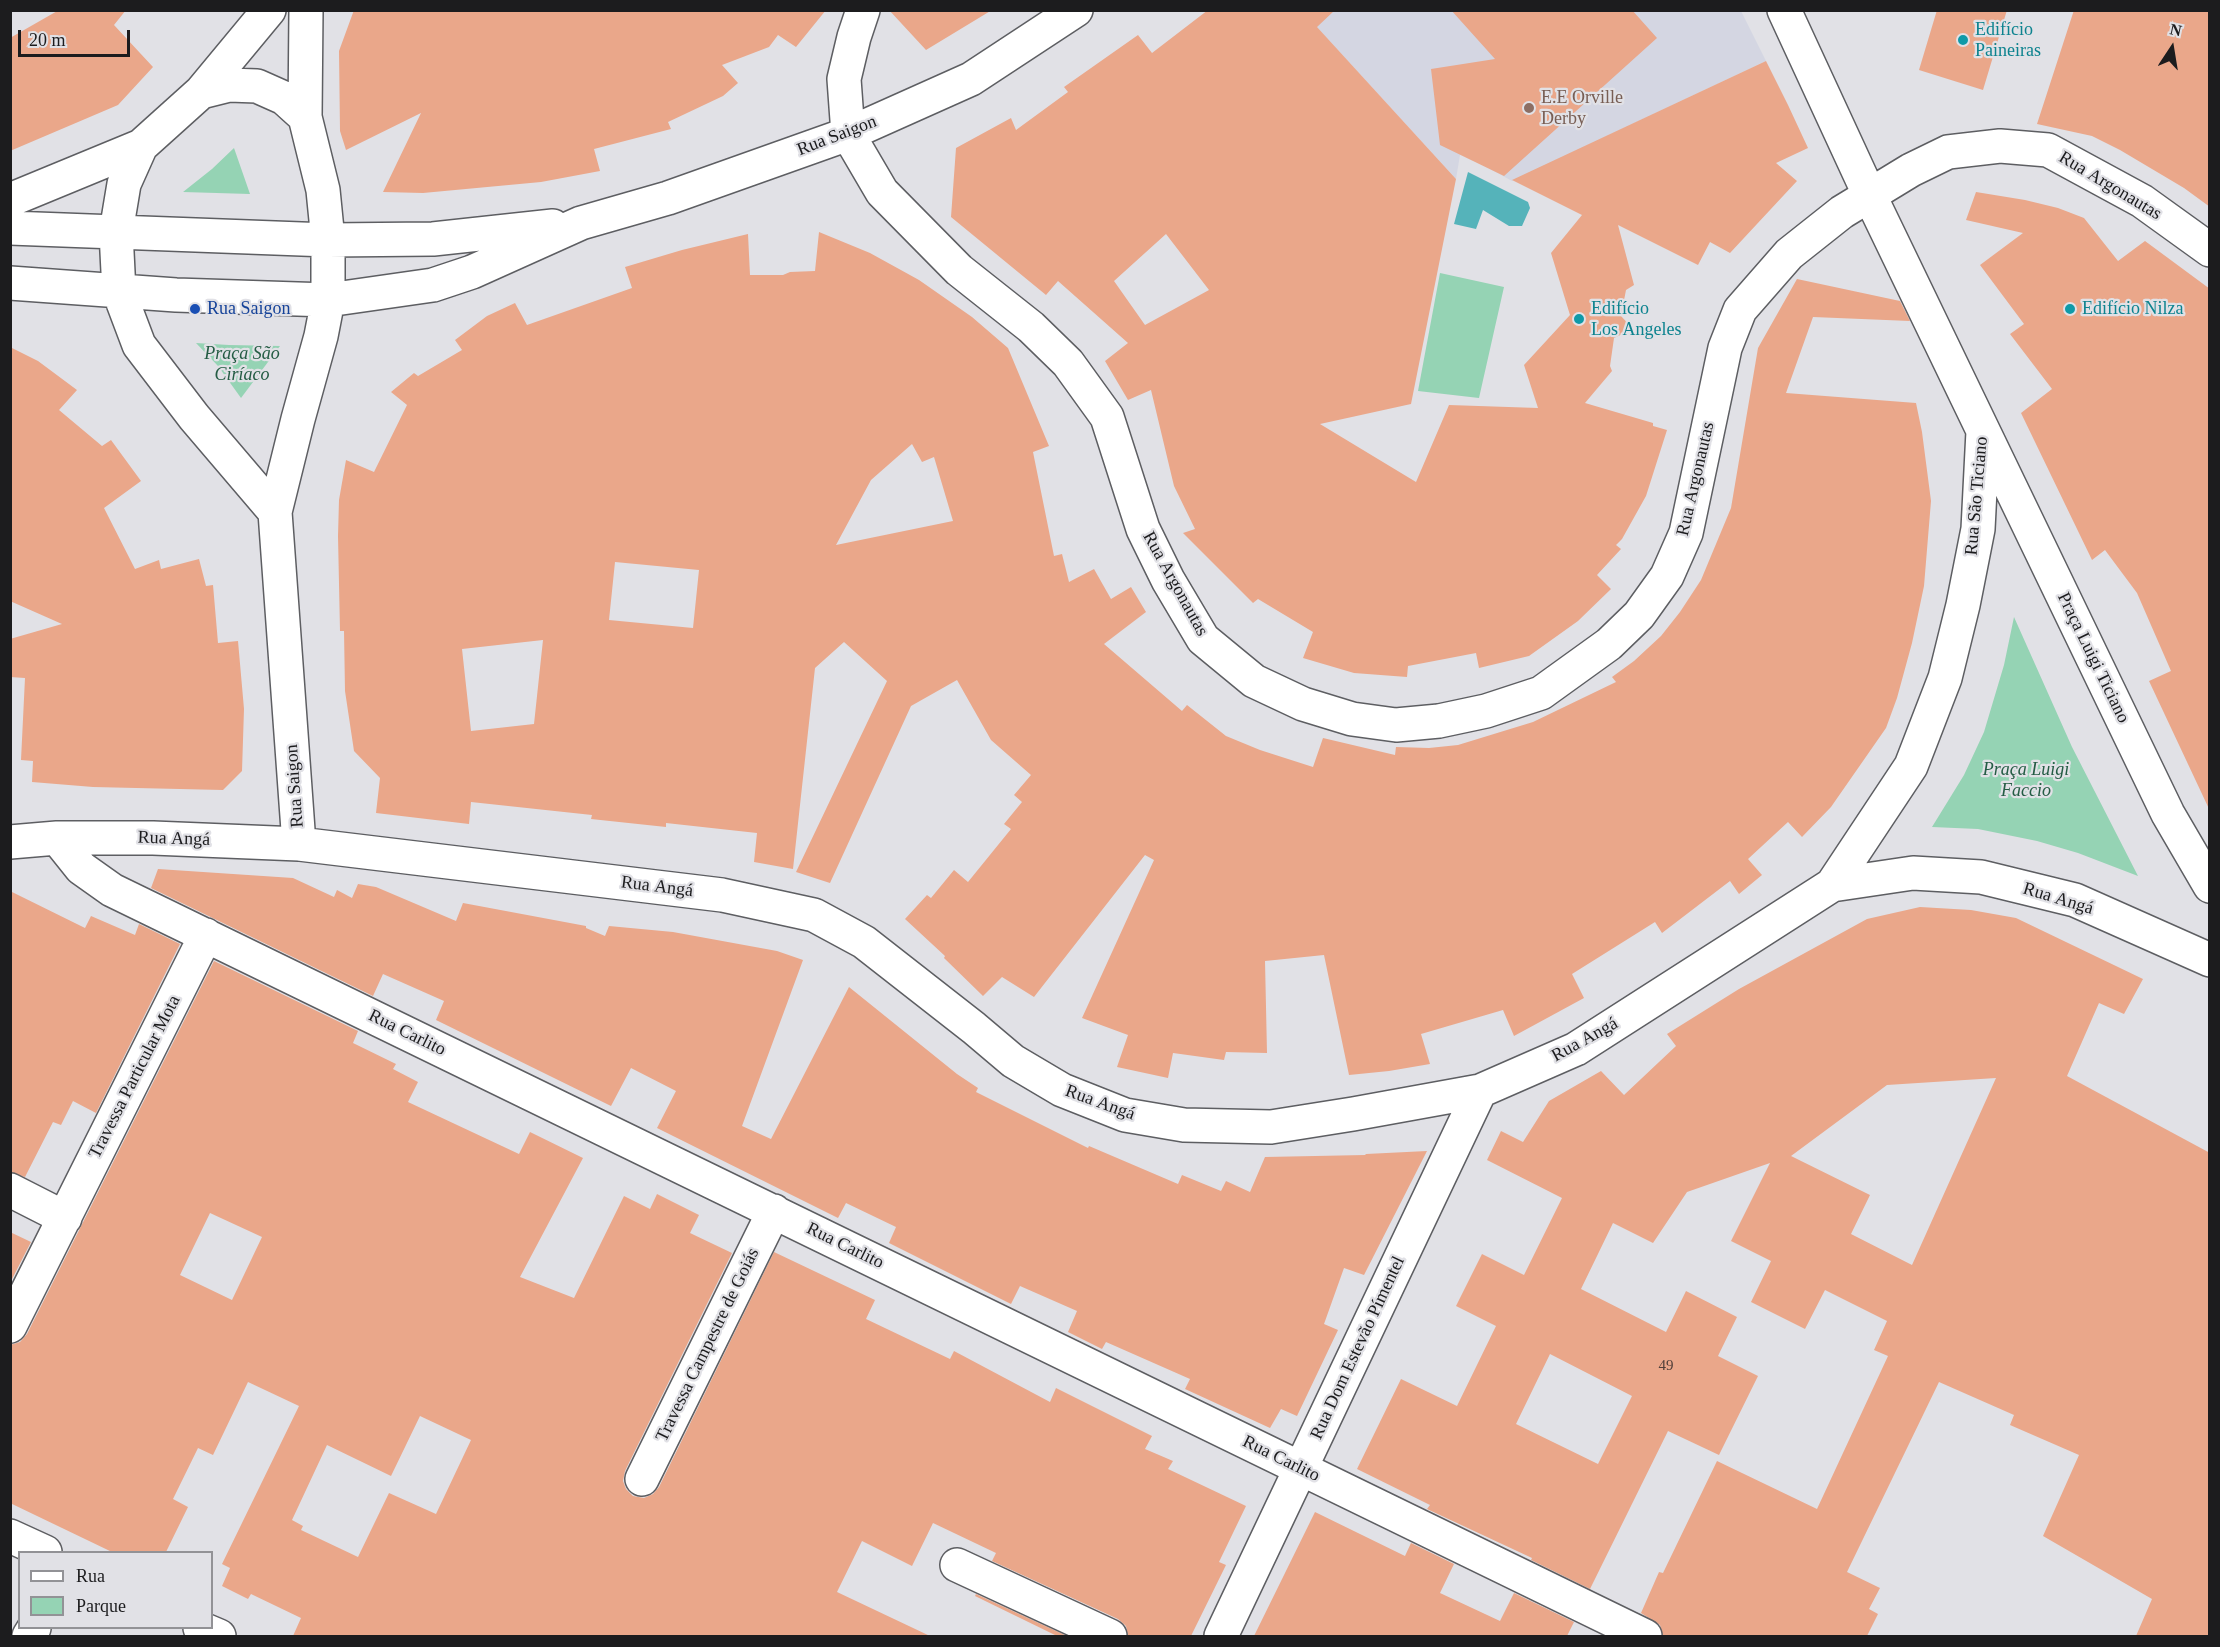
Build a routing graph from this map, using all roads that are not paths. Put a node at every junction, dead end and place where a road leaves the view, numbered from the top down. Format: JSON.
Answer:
{"nodes":[{"id":1,"x":268,"y":10,"type":"edge"},
{"id":2,"x":306,"y":10,"type":"edge"},
{"id":3,"x":863,"y":10,"type":"edge"},
{"id":4,"x":1076,"y":10,"type":"edge"},
{"id":5,"x":1784,"y":10,"type":"edge"},
{"id":6,"x":201,"y":92,"type":"junction"},
{"id":7,"x":305,"y":117,"type":"junction"},
{"id":8,"x":848,"y":134,"type":"junction"},
{"id":9,"x":141,"y":146,"type":"junction"},
{"id":10,"x":1869,"y":194,"type":"junction"},
{"id":11,"x":10,"y":200,"type":"edge"},
{"id":12,"x":581,"y":224,"type":"junction"},
{"id":13,"x":10,"y":228,"type":"edge"},
{"id":14,"x":116,"y":232,"type":"junction"},
{"id":15,"x":328,"y":240,"type":"junction"},
{"id":16,"x":2210,"y":250,"type":"edge"},
{"id":17,"x":10,"y":283,"type":"edge"},
{"id":18,"x":119,"y":292,"type":"junction"},
{"id":19,"x":328,"y":300,"type":"junction"},
{"id":20,"x":1983,"y":426,"type":"junction"},
{"id":21,"x":275,"y":512,"type":"junction"},
{"id":22,"x":57,"y":838,"type":"junction"},
{"id":23,"x":10,"y":842,"type":"edge"},
{"id":24,"x":299,"y":844,"type":"junction"},
{"id":25,"x":1832,"y":885,"type":"junction"},
{"id":26,"x":2210,"y":886,"type":"edge"},
{"id":27,"x":206,"y":935,"type":"junction"},
{"id":28,"x":2210,"y":960,"type":"edge"},
{"id":29,"x":1480,"y":1091,"type":"junction"},
{"id":30,"x":10,"y":1190,"type":"edge"},
{"id":31,"x":774,"y":1211,"type":"junction"},
{"id":32,"x":65,"y":1218,"type":"junction"},
{"id":33,"x":10,"y":1326,"type":"edge"},
{"id":34,"x":1301,"y":1469,"type":"junction"},
{"id":35,"x":642,"y":1479,"type":"dead end"},
{"id":36,"x":10,"y":1536,"type":"edge"},
{"id":37,"x":43,"y":1551,"type":"edge"},
{"id":38,"x":957,"y":1565,"type":"dead end"},
{"id":39,"x":202,"y":1629,"type":"edge"},
{"id":40,"x":219,"y":1636,"type":"edge"},
{"id":41,"x":1110,"y":1636,"type":"edge"},
{"id":42,"x":1221,"y":1636,"type":"edge"},
{"id":43,"x":1645,"y":1636,"type":"edge"}],
"edges":[{"from":1,"to":6,"type":"street"},
{"from":2,"to":7,"type":"street"},
{"from":3,"to":8,"type":"street"},
{"from":4,"to":8,"type":"street","name":"Rua Saigon"},
{"from":5,"to":10,"type":"street","name":"Rua São Ticiano"},
{"from":6,"to":7,"type":"street"},
{"from":6,"to":9,"type":"street"},
{"from":7,"to":15,"type":"street"},
{"from":8,"to":10,"type":"street","name":"Rua Argonautas"},
{"from":8,"to":12,"type":"street","name":"Rua Saigon"},
{"from":9,"to":11,"type":"street"},
{"from":9,"to":14,"type":"street"},
{"from":10,"to":16,"type":"street","name":"Rua Argonautas"},
{"from":10,"to":20,"type":"street","name":"Rua São Ticiano"},
{"from":12,"to":15,"type":"street","name":"Rua Saigon"},
{"from":12,"to":19,"type":"street","name":"Rua Saigon"},
{"from":13,"to":14,"type":"street"},
{"from":14,"to":15,"type":"street"},
{"from":14,"to":18,"type":"street"},
{"from":15,"to":19,"type":"street"},
{"from":17,"to":18,"type":"street"},
{"from":18,"to":19,"type":"street"},
{"from":18,"to":21,"type":"street"},
{"from":19,"to":21,"type":"street"},
{"from":20,"to":25,"type":"street","name":"Rua São Ticiano"},
{"from":20,"to":26,"type":"street","name":"Praça Luigi Ticiano"},
{"from":21,"to":24,"type":"street","name":"Rua Saigon"},
{"from":22,"to":23,"type":"street","name":"Rua Angá"},
{"from":22,"to":24,"type":"street","name":"Rua Angá"},
{"from":22,"to":27,"type":"street","name":"Rua Carlito"},
{"from":24,"to":29,"type":"street","name":"Rua Angá"},
{"from":25,"to":28,"type":"street","name":"Rua Angá"},
{"from":25,"to":29,"type":"street","name":"Rua Angá"},
{"from":27,"to":31,"type":"street","name":"Rua Carlito"},
{"from":27,"to":32,"type":"street","name":"Travessa Particular Mota"},
{"from":29,"to":34,"type":"street","name":"Rua Dom Estevão Pímentel"},
{"from":30,"to":32,"type":"street"},
{"from":31,"to":34,"type":"street","name":"Rua Carlito"},
{"from":31,"to":35,"type":"street","name":"Travessa Campestre de Goiás"},
{"from":32,"to":33,"type":"street","name":"Travessa Particular Mota"},
{"from":34,"to":42,"type":"street","name":"Rua Dom Estevão Pímentel"},
{"from":34,"to":43,"type":"street","name":"Rua Carlito"},
{"from":36,"to":37,"type":"street"},
{"from":38,"to":41,"type":"street"},
{"from":39,"to":40,"type":"street"}]}
